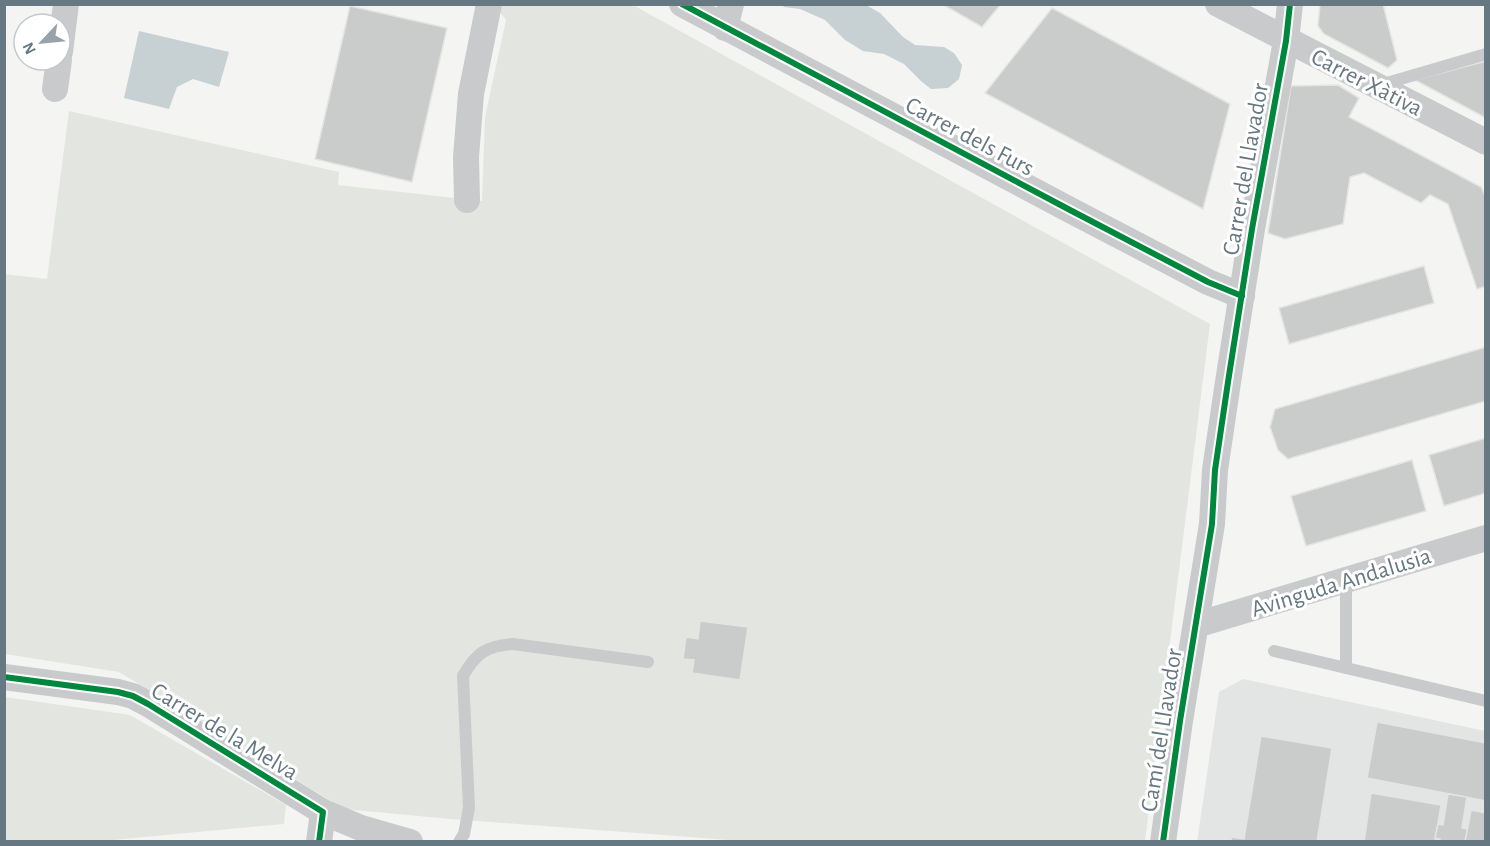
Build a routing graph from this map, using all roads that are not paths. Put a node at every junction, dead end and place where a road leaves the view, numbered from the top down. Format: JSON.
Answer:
{"nodes":[{"id":1,"x":489,"y":4,"type":"edge"},
{"id":2,"x":682,"y":4,"type":"edge"},
{"id":3,"x":1218,"y":4,"type":"edge"},
{"id":4,"x":1290,"y":4,"type":"edge"},
{"id":5,"x":728,"y":16,"type":"edge"},
{"id":6,"x":1286,"y":41,"type":"junction"},
{"id":7,"x":1485,"y":54,"type":"edge"},
{"id":8,"x":57,"y":72,"type":"edge"},
{"id":9,"x":1376,"y":86,"type":"junction"},
{"id":10,"x":55,"y":89,"type":"dead end"},
{"id":11,"x":1485,"y":142,"type":"edge"},
{"id":12,"x":467,"y":200,"type":"dead end"},
{"id":13,"x":1242,"y":296,"type":"junction"},
{"id":14,"x":1485,"y":538,"type":"edge"},
{"id":15,"x":1346,"y":580,"type":"junction"},
{"id":16,"x":1196,"y":625,"type":"junction"},
{"id":17,"x":1274,"y":651,"type":"dead end"},
{"id":18,"x":648,"y":662,"type":"dead end"},
{"id":19,"x":1346,"y":668,"type":"junction"},
{"id":20,"x":4,"y":677,"type":"edge"},
{"id":21,"x":1485,"y":701,"type":"edge"},
{"id":22,"x":322,"y":812,"type":"junction"},
{"id":23,"x":319,"y":842,"type":"edge"},
{"id":24,"x":410,"y":842,"type":"edge"},
{"id":25,"x":459,"y":842,"type":"edge"},
{"id":26,"x":1163,"y":842,"type":"edge"}],
"edges":[{"from":1,"to":12,"type":"street"},
{"from":2,"to":5,"type":"street","name":"Carrer dels Furs"},
{"from":3,"to":6,"type":"street","name":"Carrer Xàtiva"},
{"from":4,"to":6,"type":"street","name":"Carrer del Llavador"},
{"from":5,"to":13,"type":"street","name":"Carrer dels Furs"},
{"from":6,"to":9,"type":"street","name":"Carrer Xàtiva"},
{"from":6,"to":13,"type":"street","name":"Carrer del Llavador"},
{"from":7,"to":9,"type":"lane"},
{"from":8,"to":10,"type":"street"},
{"from":9,"to":11,"type":"street","name":"Carrer Xàtiva"},
{"from":13,"to":16,"type":"street","name":"Carrer del Llavador"},
{"from":14,"to":15,"type":"street","name":"Avinguda Andalusia"},
{"from":15,"to":16,"type":"street","name":"Avinguda Andalusia"},
{"from":15,"to":19,"type":"lane"},
{"from":16,"to":26,"type":"street","name":"Camí del Llavador"},
{"from":17,"to":19,"type":"lane"},
{"from":18,"to":25,"type":"lane"},
{"from":19,"to":21,"type":"lane"},
{"from":20,"to":22,"type":"street","name":"Carrer de la Melva"},
{"from":22,"to":23,"type":"street"},
{"from":22,"to":24,"type":"street","name":"Carrer de la Melva"}]}
